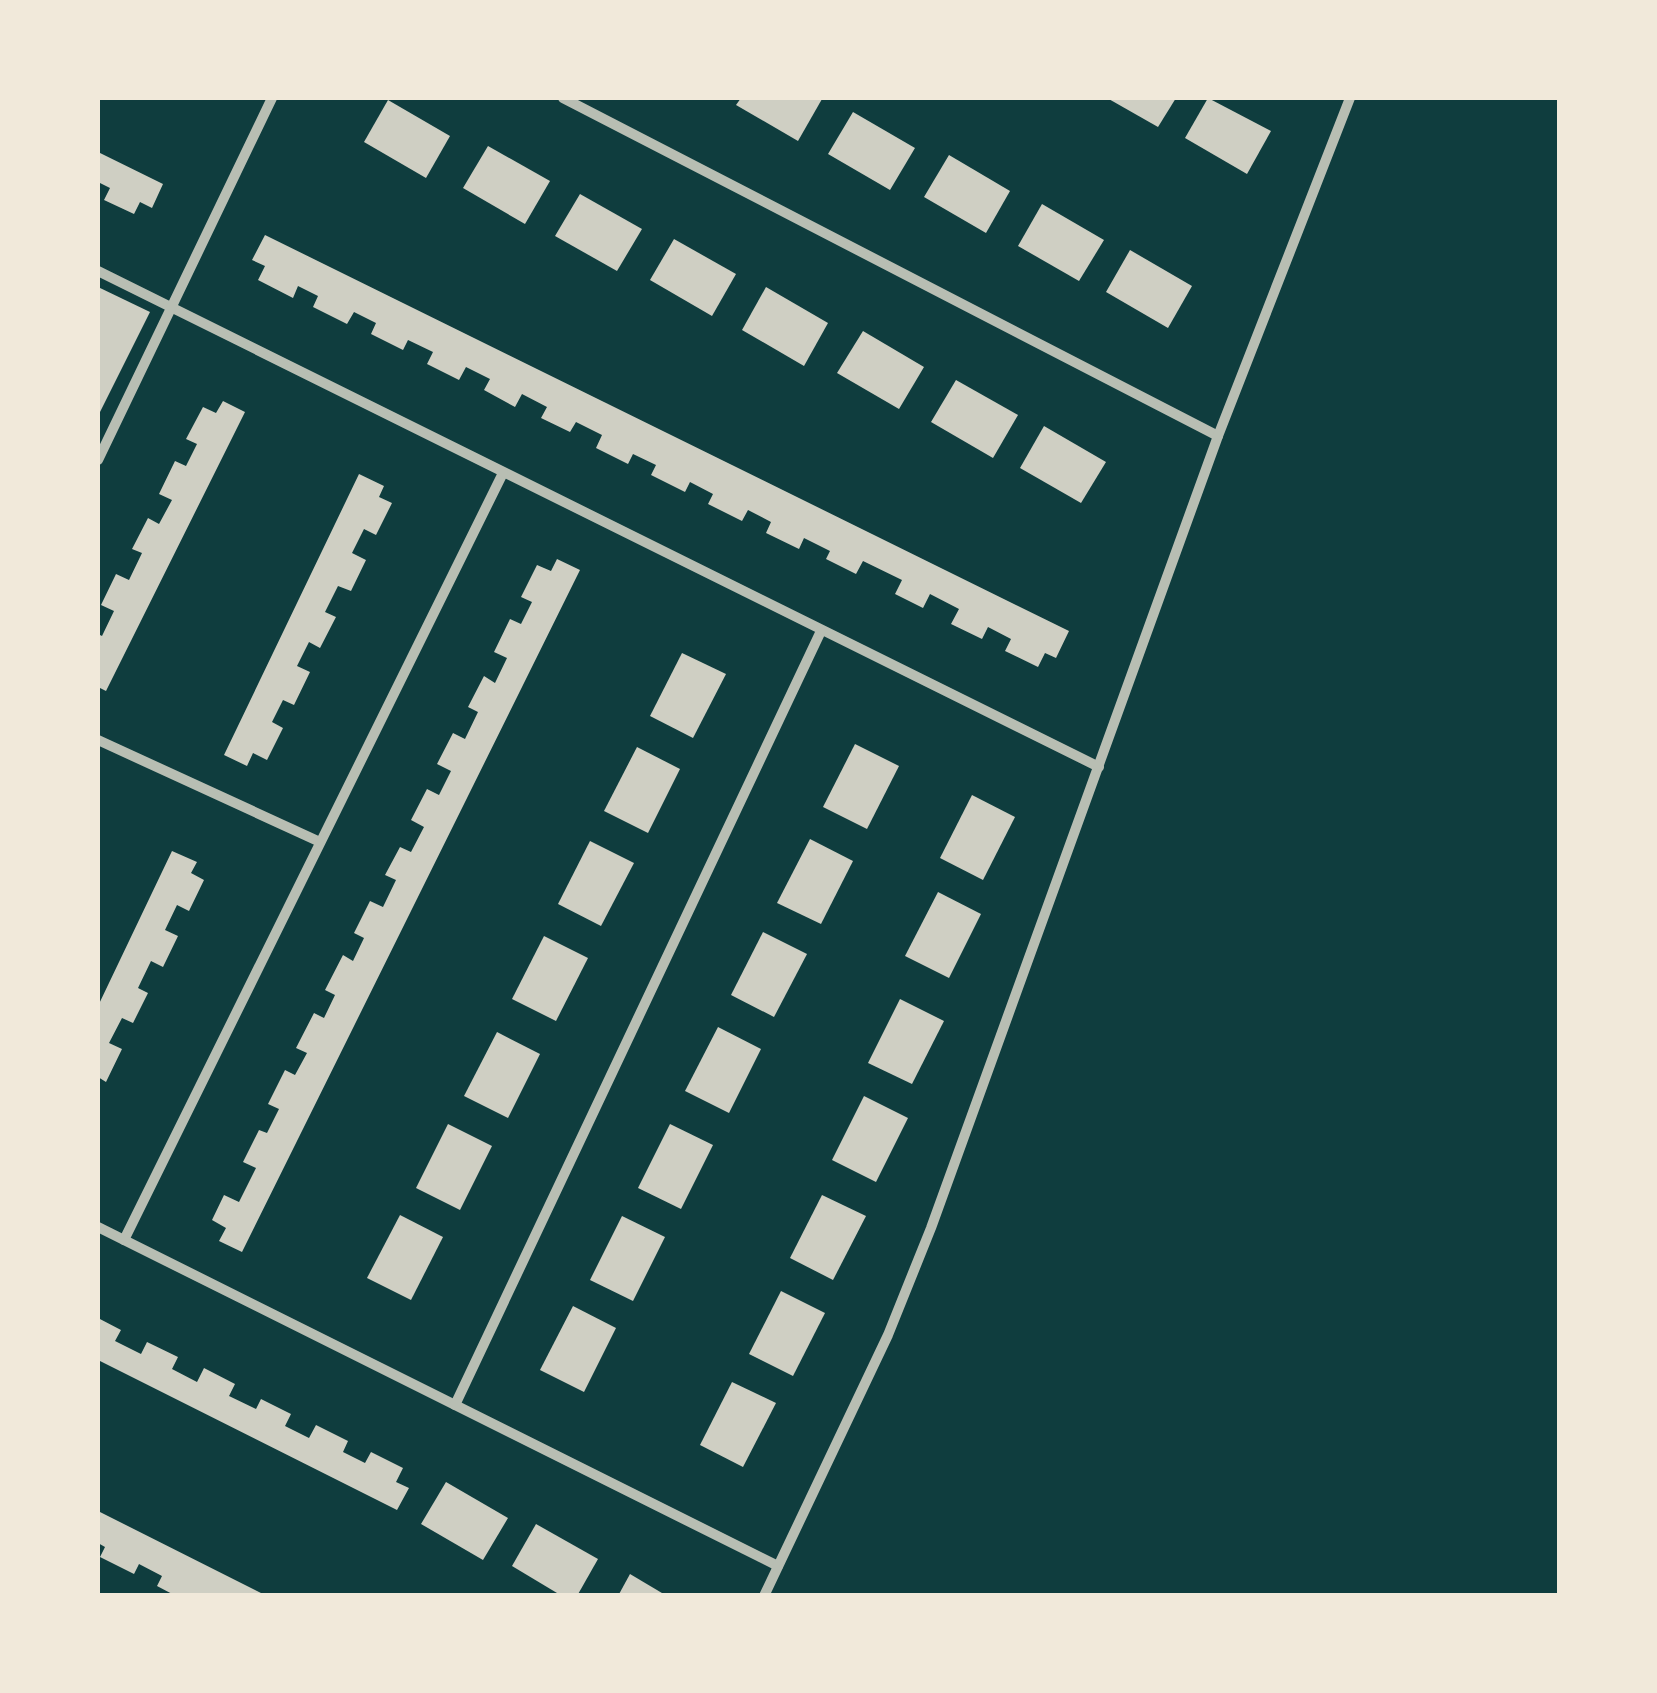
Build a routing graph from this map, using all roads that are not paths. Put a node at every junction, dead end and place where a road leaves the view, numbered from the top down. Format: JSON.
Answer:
{"nodes":[{"id":1,"x":272,"y":98,"type":"edge"},
{"id":2,"x":563,"y":98,"type":"edge"},
{"id":3,"x":1350,"y":98,"type":"edge"},
{"id":4,"x":98,"y":270,"type":"edge"},
{"id":5,"x":171,"y":307,"type":"junction"},
{"id":6,"x":1218,"y":436,"type":"junction"},
{"id":7,"x":98,"y":460,"type":"edge"},
{"id":8,"x":503,"y":474,"type":"junction"},
{"id":9,"x":821,"y":632,"type":"junction"},
{"id":10,"x":98,"y":740,"type":"edge"},
{"id":11,"x":1099,"y":767,"type":"junction"},
{"id":12,"x":320,"y":842,"type":"junction"},
{"id":13,"x":98,"y":1227,"type":"edge"},
{"id":14,"x":124,"y":1240,"type":"junction"},
{"id":15,"x":454,"y":1405,"type":"junction"},
{"id":16,"x":778,"y":1566,"type":"junction"},
{"id":17,"x":764,"y":1596,"type":"edge"}],
"edges":[{"from":1,"to":5,"type":"street"},
{"from":2,"to":6,"type":"street"},
{"from":3,"to":6,"type":"street"},
{"from":4,"to":5,"type":"street"},
{"from":5,"to":7,"type":"street"},
{"from":5,"to":8,"type":"street"},
{"from":6,"to":11,"type":"street"},
{"from":8,"to":9,"type":"street"},
{"from":8,"to":12,"type":"street"},
{"from":9,"to":11,"type":"street"},
{"from":9,"to":15,"type":"street"},
{"from":10,"to":12,"type":"street"},
{"from":11,"to":16,"type":"street"},
{"from":12,"to":14,"type":"street"},
{"from":13,"to":14,"type":"street"},
{"from":14,"to":15,"type":"street"},
{"from":15,"to":16,"type":"street"},
{"from":16,"to":17,"type":"street"}]}
